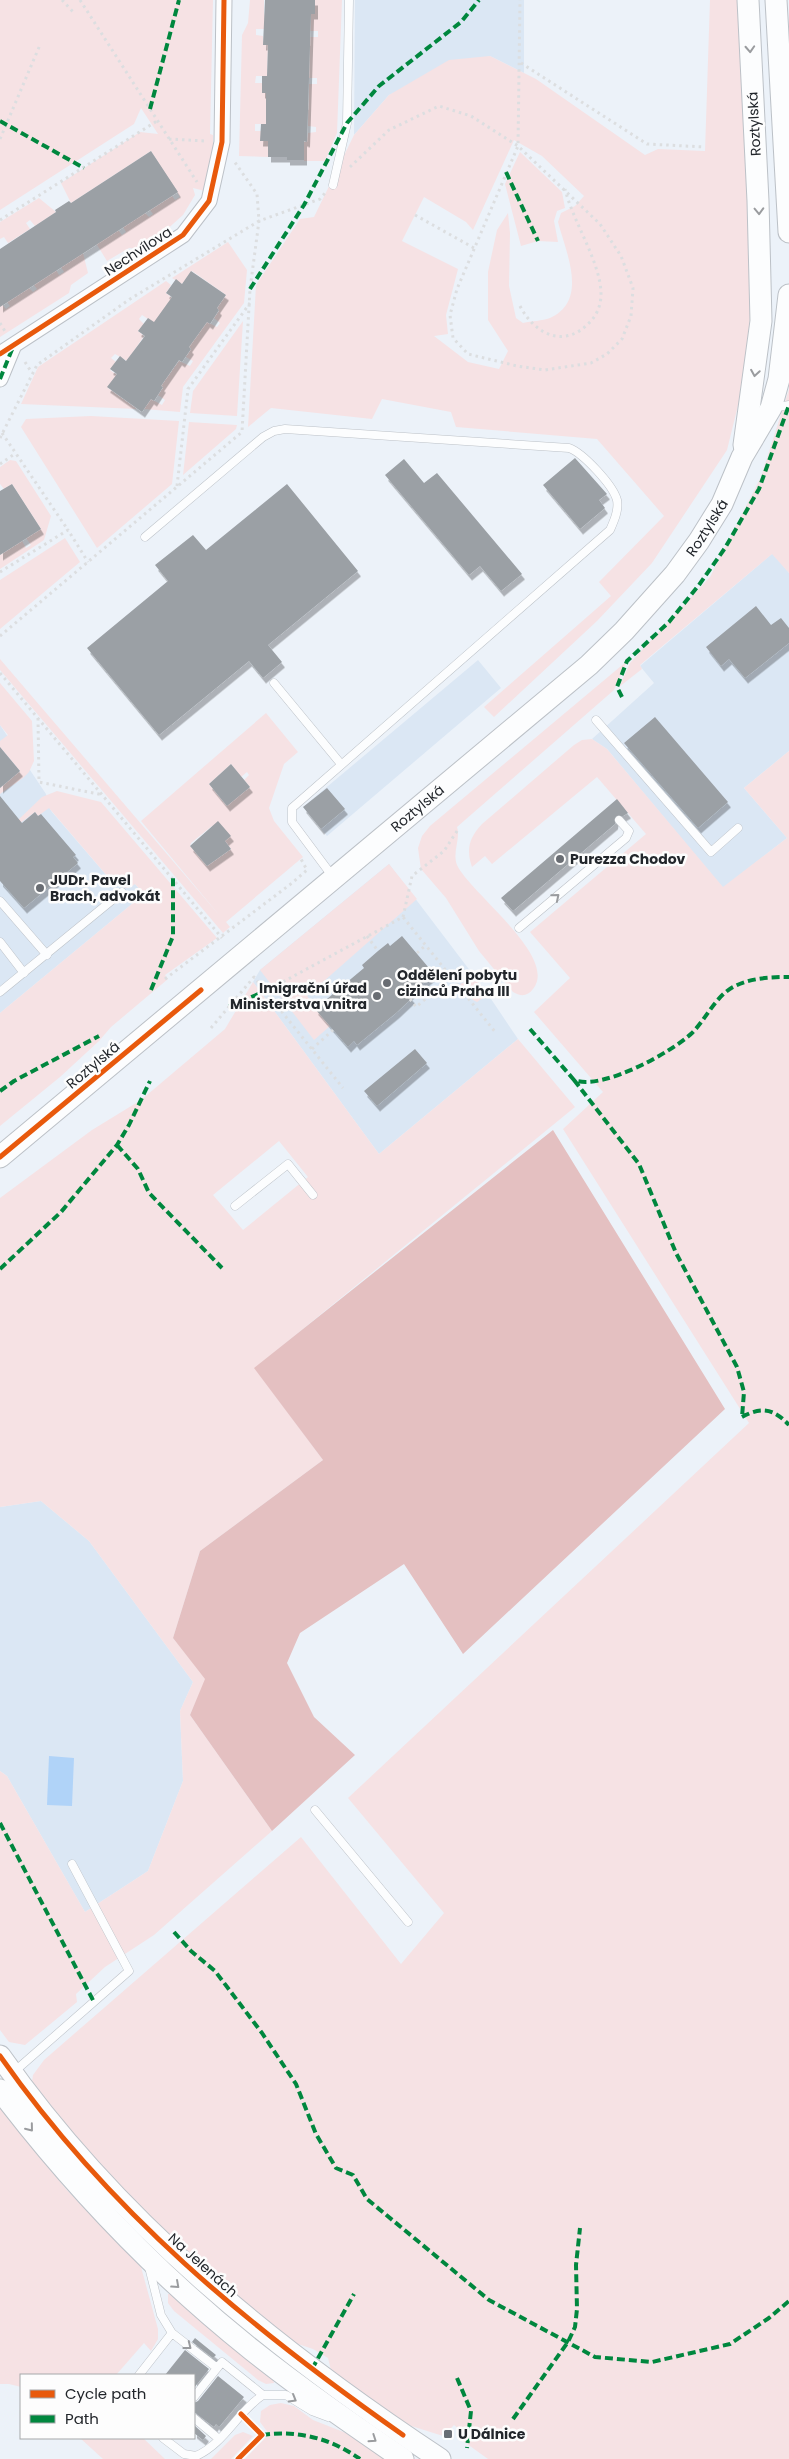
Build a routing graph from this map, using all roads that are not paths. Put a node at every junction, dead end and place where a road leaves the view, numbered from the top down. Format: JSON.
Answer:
{"nodes":[{"id":1,"x":224,"y":0,"type":"edge"},
{"id":2,"x":349,"y":0,"type":"edge"},
{"id":3,"x":748,"y":0,"type":"edge"},
{"id":4,"x":776,"y":0,"type":"edge"},
{"id":5,"x":784,"y":60,"type":"edge"},
{"id":6,"x":332,"y":185,"type":"road end"},
{"id":7,"x":789,"y":232,"type":"edge"},
{"id":8,"x":789,"y":295,"type":"edge"},
{"id":9,"x":14,"y":345,"type":"junction"},
{"id":10,"x":0,"y":354,"type":"edge"},
{"id":11,"x":0,"y":379,"type":"edge"},
{"id":12,"x":780,"y":406,"type":"edge"},
{"id":13,"x":742,"y":457,"type":"junction"},
{"id":14,"x":145,"y":537,"type":"dead end"},
{"id":15,"x":274,"y":683,"type":"dead end"},
{"id":16,"x":596,"y":720,"type":"dead end"},
{"id":17,"x":341,"y":764,"type":"junction"},
{"id":18,"x":619,"y":820,"type":"dead end"},
{"id":19,"x":738,"y":828,"type":"dead end"},
{"id":20,"x":334,"y":878,"type":"junction"},
{"id":21,"x":122,"y":892,"type":"dead end"},
{"id":22,"x":0,"y":901,"type":"edge"},
{"id":23,"x":519,"y":928,"type":"dead end"},
{"id":24,"x":0,"y":942,"type":"edge"},
{"id":25,"x":47,"y":955,"type":"junction"},
{"id":26,"x":24,"y":973,"type":"junction"},
{"id":27,"x":0,"y":992,"type":"edge"},
{"id":28,"x":0,"y":1157,"type":"edge"},
{"id":29,"x":313,"y":1195,"type":"dead end"},
{"id":30,"x":235,"y":1206,"type":"dead end"},
{"id":31,"x":316,"y":1810,"type":"dead end"},
{"id":32,"x":72,"y":1864,"type":"dead end"},
{"id":33,"x":408,"y":1922,"type":"dead end"},
{"id":34,"x":0,"y":2056,"type":"edge"},
{"id":35,"x":4,"y":2082,"type":"edge"},
{"id":36,"x":147,"y":2257,"type":"junction"},
{"id":37,"x":172,"y":2333,"type":"junction"},
{"id":38,"x":146,"y":2366,"type":"junction"},
{"id":39,"x":217,"y":2368,"type":"junction"},
{"id":40,"x":140,"y":2374,"type":"edge"},
{"id":41,"x":150,"y":2374,"type":"edge"},
{"id":42,"x":263,"y":2395,"type":"junction"},
{"id":43,"x":195,"y":2396,"type":"edge"},
{"id":44,"x":195,"y":2419,"type":"edge"},
{"id":45,"x":349,"y":2422,"type":"junction"},
{"id":46,"x":163,"y":2439,"type":"edge"},
{"id":47,"x":219,"y":2439,"type":"junction"},
{"id":48,"x":403,"y":2459,"type":"edge"},
{"id":49,"x":440,"y":2459,"type":"edge"}],
"edges":[{"from":1,"to":9,"type":"street","name":"Nechvílova"},
{"from":2,"to":6,"type":"lane"},
{"from":3,"to":13,"type":"main road","name":"Roztylská","one_way":true},
{"from":4,"to":5,"type":"main road","name":"Roztylská"},
{"from":5,"to":7,"type":"main road","name":"Roztylská"},
{"from":8,"to":12,"type":"main road","name":"Roztylská"},
{"from":9,"to":10,"type":"street","name":"Nechvílova"},
{"from":9,"to":11,"type":"street"},
{"from":12,"to":13,"type":"main road","name":"Roztylská"},
{"from":13,"to":20,"type":"main road","name":"Roztylská"},
{"from":14,"to":17,"type":"lane"},
{"from":15,"to":17,"type":"lane"},
{"from":16,"to":19,"type":"lane"},
{"from":17,"to":20,"type":"lane"},
{"from":23,"to":18,"type":"lane","one_way":true},
{"from":20,"to":28,"type":"main road","name":"Roztylská"},
{"from":21,"to":25,"type":"lane"},
{"from":22,"to":25,"type":"lane"},
{"from":24,"to":26,"type":"lane"},
{"from":25,"to":26,"type":"lane"},
{"from":26,"to":27,"type":"lane"},
{"from":29,"to":30,"type":"lane"},
{"from":31,"to":33,"type":"lane"},
{"from":32,"to":35,"type":"lane"},
{"from":34,"to":35,"type":"main road","name":"Na Jelenách"},
{"from":35,"to":36,"type":"main road","name":"Na Jelenách","one_way":true},
{"from":35,"to":49,"type":"main road","name":"Na Jelenách"},
{"from":36,"to":37,"type":"lane"},
{"from":36,"to":45,"type":"main road","name":"Na Jelenách","one_way":true},
{"from":37,"to":38,"type":"lane"},
{"from":37,"to":39,"type":"lane","one_way":true},
{"from":38,"to":40,"type":"lane"},
{"from":38,"to":41,"type":"lane"},
{"from":39,"to":42,"type":"lane"},
{"from":39,"to":43,"type":"lane"},
{"from":42,"to":45,"type":"lane","one_way":true},
{"from":42,"to":47,"type":"lane"},
{"from":44,"to":47,"type":"lane"},
{"from":45,"to":48,"type":"main road","name":"Na Jelenách","one_way":true},
{"from":46,"to":47,"type":"lane"}]}
